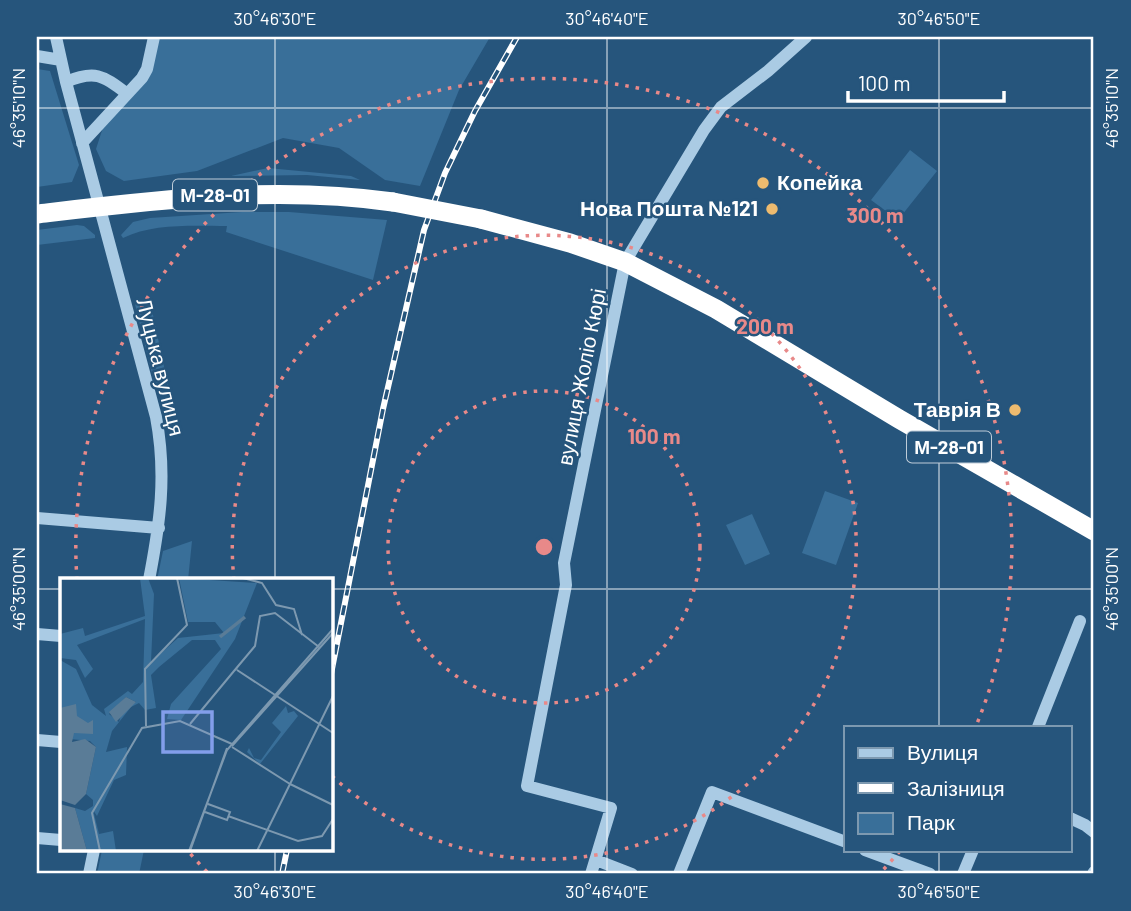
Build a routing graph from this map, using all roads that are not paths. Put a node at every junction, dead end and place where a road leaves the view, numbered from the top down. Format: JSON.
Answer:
{"nodes":[{"id":1,"x":56,"y":37,"type":"edge"},
{"id":2,"x":153,"y":37,"type":"edge"},
{"id":3,"x":806,"y":37,"type":"edge"},
{"id":4,"x":37,"y":56,"type":"edge"},
{"id":5,"x":61,"y":60,"type":"junction"},
{"id":6,"x":66,"y":82,"type":"junction"},
{"id":7,"x":126,"y":93,"type":"junction"},
{"id":8,"x":82,"y":143,"type":"junction"},
{"id":9,"x":100,"y":206,"type":"junction"},
{"id":10,"x":37,"y":214,"type":"edge"},
{"id":11,"x":625,"y":262,"type":"junction"},
{"id":12,"x":37,"y":518,"type":"edge"},
{"id":13,"x":159,"y":528,"type":"junction"},
{"id":14,"x":1094,"y":531,"type":"edge"},
{"id":15,"x":149,"y":578,"type":"edge"},
{"id":16,"x":1080,"y":621,"type":"dead end"},
{"id":17,"x":37,"y":634,"type":"edge"},
{"id":18,"x":60,"y":636,"type":"edge"},
{"id":19,"x":1038,"y":726,"type":"edge"},
{"id":20,"x":37,"y":740,"type":"edge"},
{"id":21,"x":60,"y":742,"type":"edge"},
{"id":22,"x":1072,"y":819,"type":"edge"},
{"id":23,"x":1094,"y":832,"type":"edge"},
{"id":24,"x":37,"y":838,"type":"edge"},
{"id":25,"x":60,"y":841,"type":"edge"},
{"id":26,"x":844,"y":841,"type":"edge"},
{"id":27,"x":94,"y":852,"type":"edge"},
{"id":28,"x":870,"y":852,"type":"edge"},
{"id":29,"x":971,"y":852,"type":"edge"},
{"id":30,"x":596,"y":860,"type":"junction"},
{"id":31,"x":89,"y":874,"type":"edge"},
{"id":32,"x":591,"y":874,"type":"edge"},
{"id":33,"x":632,"y":874,"type":"edge"},
{"id":34,"x":679,"y":874,"type":"edge"},
{"id":35,"x":930,"y":874,"type":"edge"},
{"id":36,"x":963,"y":874,"type":"edge"}],
"edges":[{"from":1,"to":5,"type":"street","name":"Луцька вулиця"},
{"from":2,"to":7,"type":"street"},
{"from":3,"to":11,"type":"street","name":"вулиця Жоліо Кюрі"},
{"from":4,"to":5,"type":"street"},
{"from":5,"to":6,"type":"street","name":"Луцька вулиця"},
{"from":6,"to":7,"type":"street"},
{"from":6,"to":8,"type":"street","name":"Луцька вулиця"},
{"from":7,"to":8,"type":"street"},
{"from":8,"to":9,"type":"street","name":"Луцька вулиця"},
{"from":9,"to":10,"type":"highway","number":"М-28-01"},
{"from":9,"to":11,"type":"highway","number":"М-28-01","bridge":true},
{"from":9,"to":13,"type":"street","name":"Луцька вулиця"},
{"from":11,"to":14,"type":"highway","number":"М-28-01"},
{"from":11,"to":30,"type":"street","name":"вулиця Жоліо Кюрі"},
{"from":12,"to":13,"type":"street"},
{"from":13,"to":15,"type":"street","name":"Луцька вулиця"},
{"from":16,"to":19,"type":"street"},
{"from":17,"to":18,"type":"street"},
{"from":20,"to":21,"type":"street"},
{"from":22,"to":23,"type":"street"},
{"from":24,"to":25,"type":"street"},
{"from":26,"to":34,"type":"street"},
{"from":27,"to":31,"type":"street"},
{"from":28,"to":35,"type":"street"},
{"from":29,"to":36,"type":"street"},
{"from":30,"to":32,"type":"street"},
{"from":30,"to":33,"type":"street"}]}
